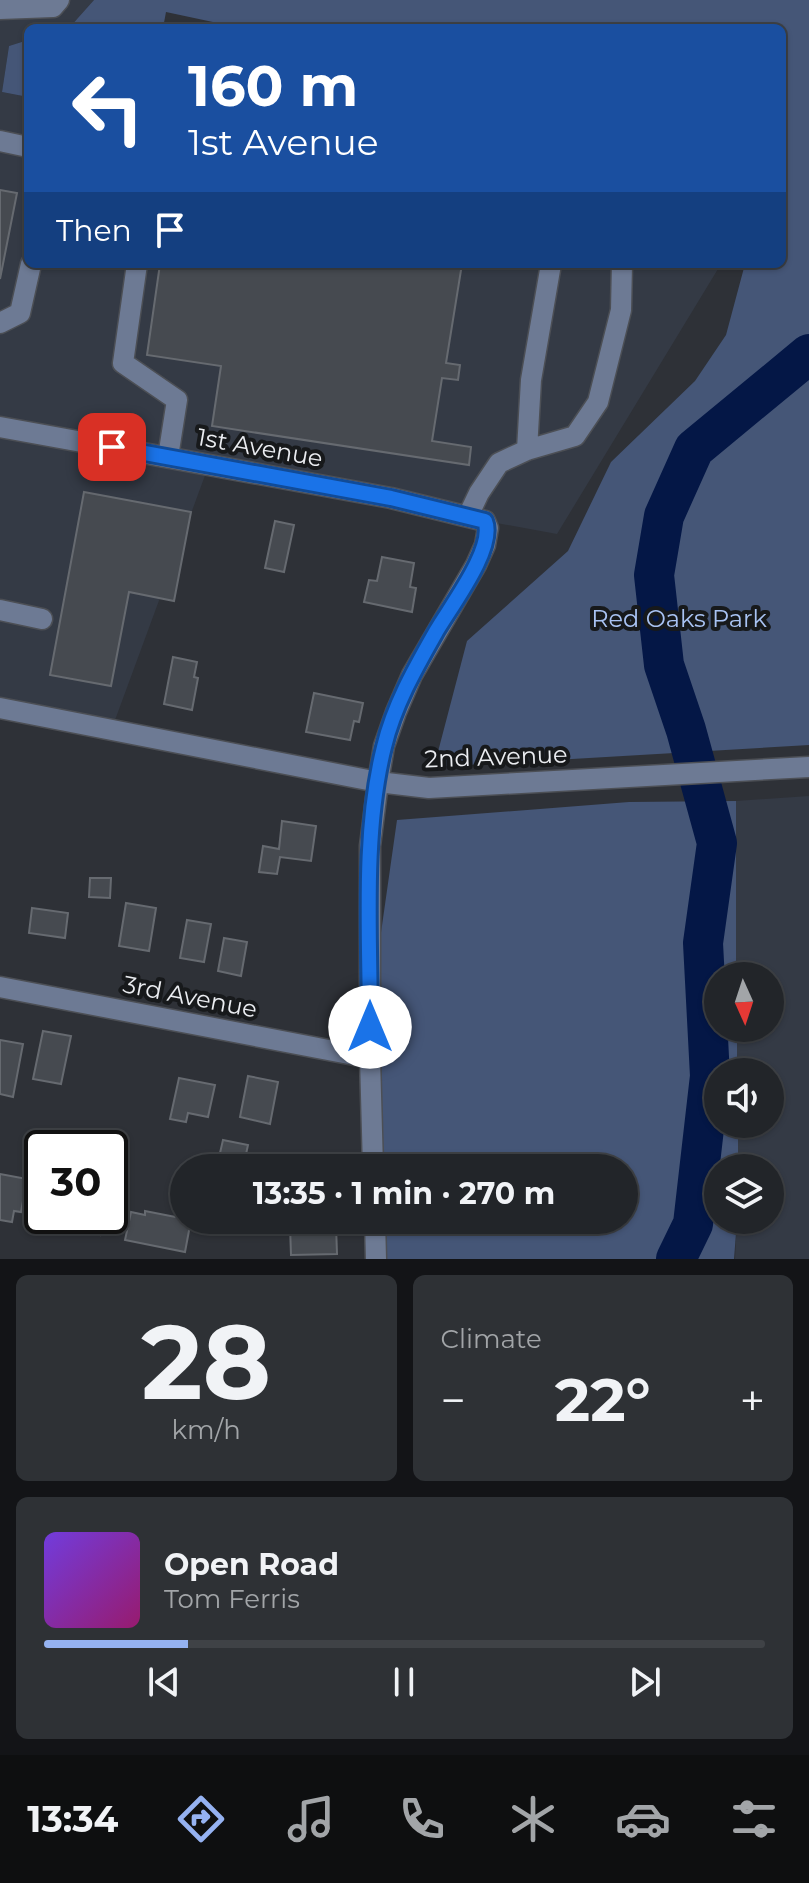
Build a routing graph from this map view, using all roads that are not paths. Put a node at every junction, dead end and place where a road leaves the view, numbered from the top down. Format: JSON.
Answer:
{"nodes":[{"id":1,"x":59,"y":0,"type":"edge"},
{"id":2,"x":0,"y":9,"type":"edge"},
{"id":3,"x":0,"y":141,"type":"edge"},
{"id":4,"x":24,"y":146,"type":"edge"},
{"id":5,"x":30,"y":268,"type":"edge"},
{"id":6,"x":136,"y":268,"type":"edge"},
{"id":7,"x":550,"y":268,"type":"edge"},
{"id":8,"x":622,"y":268,"type":"edge"},
{"id":9,"x":0,"y":323,"type":"edge"},
{"id":10,"x":0,"y":427,"type":"edge"},
{"id":11,"x":527,"y":450,"type":"junction"},
{"id":12,"x":168,"y":457,"type":"junction"},
{"id":13,"x":468,"y":516,"type":"junction"},
{"id":14,"x":0,"y":610,"type":"edge"},
{"id":15,"x":42,"y":619,"type":"dead end"},
{"id":16,"x":0,"y":708,"type":"edge"},
{"id":17,"x":809,"y":767,"type":"edge"},
{"id":18,"x":378,"y":782,"type":"junction"},
{"id":19,"x":0,"y":987,"type":"edge"},
{"id":20,"x":370,"y":1058,"type":"junction"},
{"id":21,"x":373,"y":1154,"type":"edge"},
{"id":22,"x":375,"y":1234,"type":"edge"},
{"id":23,"x":376,"y":1259,"type":"edge"}],
"edges":[{"from":1,"to":2,"type":"street"},
{"from":3,"to":4,"type":"street"},
{"from":5,"to":9,"type":"street"},
{"from":6,"to":12,"type":"street"},
{"from":7,"to":11,"type":"street"},
{"from":8,"to":11,"type":"street"},
{"from":10,"to":12,"type":"street","name":"1st Avenue"},
{"from":11,"to":13,"type":"street"},
{"from":12,"to":13,"type":"street","name":"1st Avenue"},
{"from":13,"to":18,"type":"street"},
{"from":14,"to":15,"type":"street"},
{"from":16,"to":18,"type":"street","name":"2nd Avenue"},
{"from":17,"to":18,"type":"street","name":"2nd Avenue"},
{"from":18,"to":20,"type":"street"},
{"from":19,"to":20,"type":"street","name":"3rd Avenue"},
{"from":20,"to":21,"type":"street"},
{"from":22,"to":23,"type":"street"}]}
